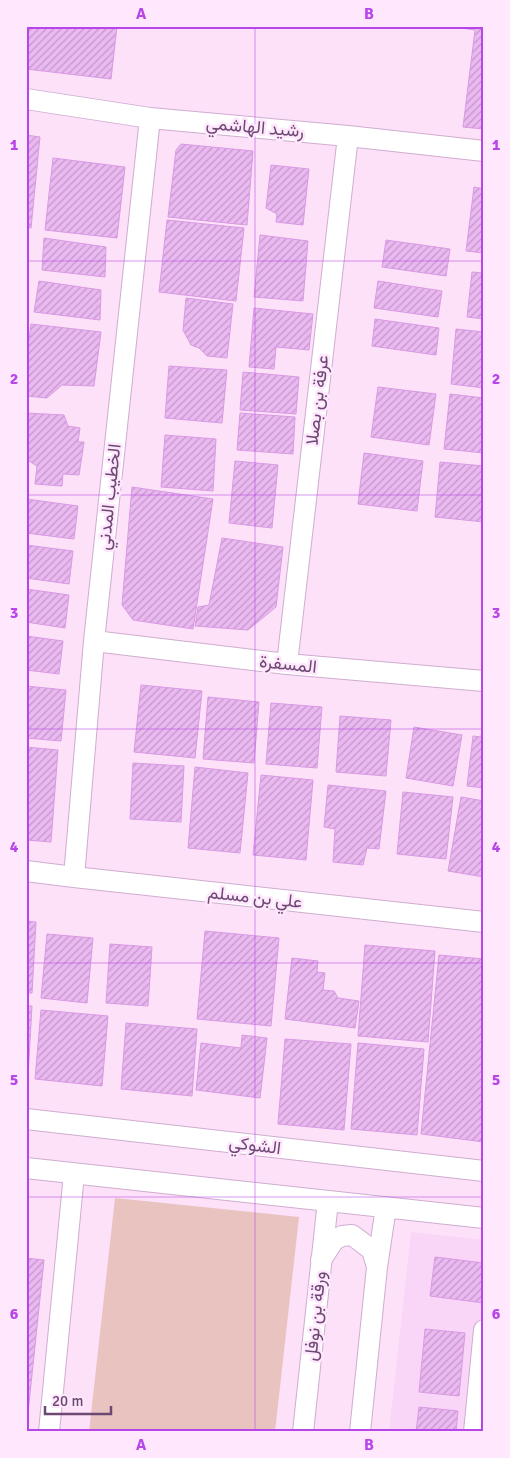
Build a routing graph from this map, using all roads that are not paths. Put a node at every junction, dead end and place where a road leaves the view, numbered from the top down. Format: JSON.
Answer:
{"nodes":[{"id":1,"x":26,"y":99,"type":"edge"},
{"id":2,"x":150,"y":118,"type":"junction"},
{"id":3,"x":348,"y":136,"type":"junction"},
{"id":4,"x":484,"y":151,"type":"edge"},
{"id":5,"x":94,"y":641,"type":"junction"},
{"id":6,"x":287,"y":664,"type":"junction"},
{"id":7,"x":484,"y":681,"type":"edge"},
{"id":8,"x":26,"y":871,"type":"edge"},
{"id":9,"x":74,"y":878,"type":"junction"},
{"id":10,"x":484,"y":922,"type":"edge"},
{"id":11,"x":26,"y":1119,"type":"edge"},
{"id":12,"x":26,"y":1168,"type":"edge"},
{"id":13,"x":484,"y":1171,"type":"edge"},
{"id":14,"x":74,"y":1174,"type":"junction"},
{"id":15,"x":328,"y":1201,"type":"junction"},
{"id":16,"x":386,"y":1207,"type":"junction"},
{"id":17,"x":484,"y":1218,"type":"edge"},
{"id":18,"x":320,"y":1262,"type":"junction"},
{"id":19,"x":377,"y":1267,"type":"junction"},
{"id":20,"x":484,"y":1330,"type":"edge"},
{"id":21,"x":49,"y":1432,"type":"edge"},
{"id":22,"x":303,"y":1432,"type":"edge"},
{"id":23,"x":360,"y":1432,"type":"edge"},
{"id":24,"x":474,"y":1432,"type":"edge"}],
"edges":[{"from":1,"to":2,"type":"street","name":"رشيد الهاشمي"},
{"from":2,"to":3,"type":"street","name":"رشيد الهاشمي"},
{"from":2,"to":5,"type":"street","name":"الخطيب المدني"},
{"from":3,"to":4,"type":"street","name":"رشيد الهاشمي"},
{"from":3,"to":6,"type":"street","name":"عرفة بن بصلا"},
{"from":5,"to":6,"type":"street","name":"المسفرة"},
{"from":5,"to":9,"type":"street","name":"الخطيب المدني"},
{"from":6,"to":7,"type":"street","name":"المسفرة"},
{"from":8,"to":9,"type":"street","name":"علي بن مسلم"},
{"from":9,"to":10,"type":"street","name":"علي بن مسلم"},
{"from":11,"to":13,"type":"street","name":"الشوكي"},
{"from":12,"to":14,"type":"street"},
{"from":14,"to":15,"type":"street"},
{"from":14,"to":21,"type":"street"},
{"from":15,"to":16,"type":"street"},
{"from":15,"to":18,"type":"street","name":"ورقة بن نوفل"},
{"from":16,"to":17,"type":"street"},
{"from":16,"to":19,"type":"street"},
{"from":18,"to":19,"type":"street"},
{"from":18,"to":22,"type":"street","name":"ورقة بن نوفل"},
{"from":19,"to":23,"type":"street"},
{"from":20,"to":24,"type":"street"}]}
